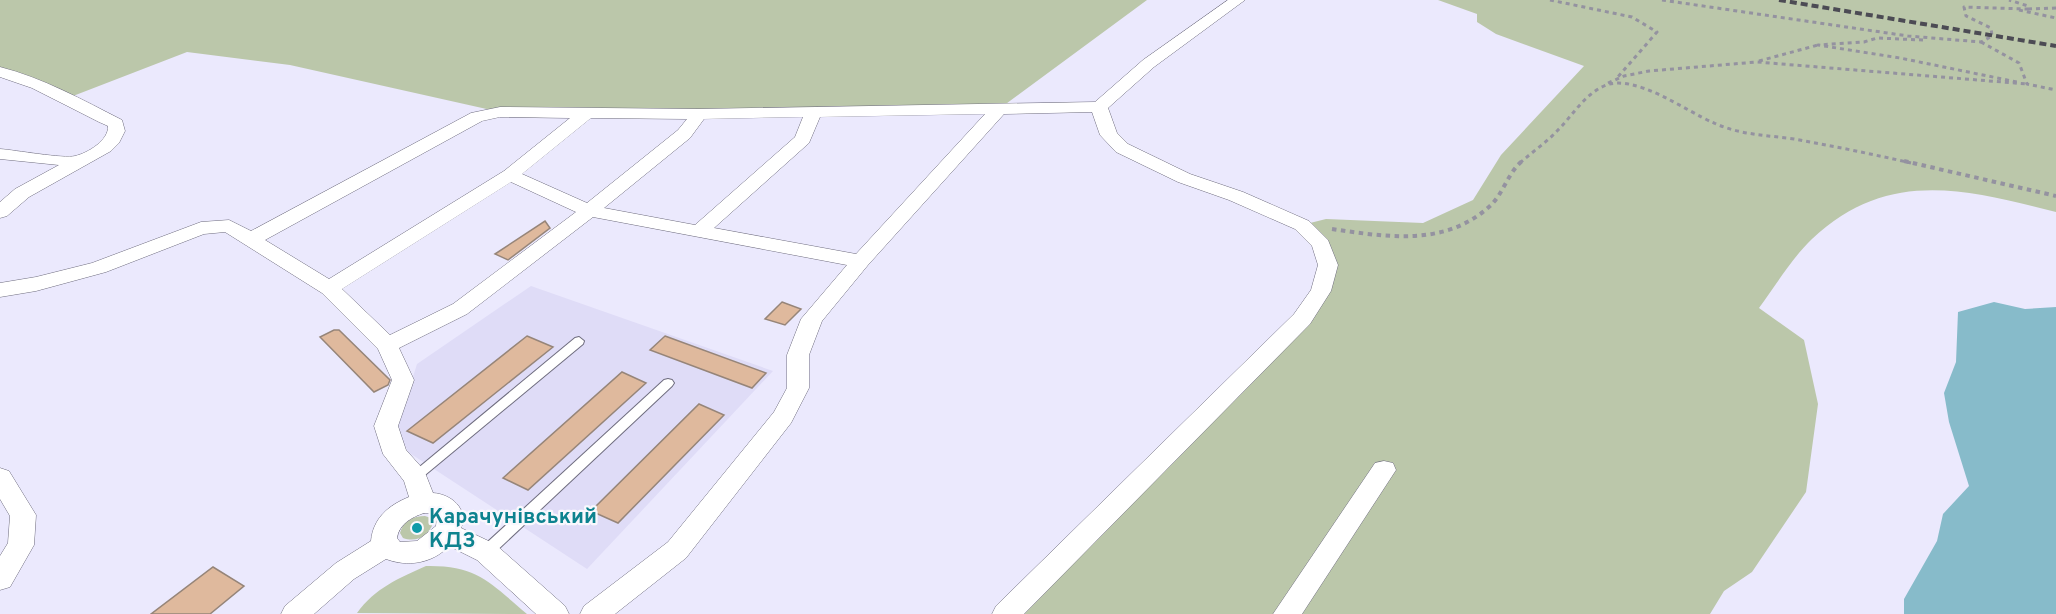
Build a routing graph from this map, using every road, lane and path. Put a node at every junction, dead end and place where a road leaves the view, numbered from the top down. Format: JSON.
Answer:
{"nodes":[{"id":1,"x":1239,"y":0,"type":"edge"},
{"id":2,"x":1550,"y":0,"type":"edge"},
{"id":3,"x":1662,"y":0,"type":"edge"},
{"id":4,"x":2009,"y":0,"type":"edge"},
{"id":5,"x":2004,"y":7,"type":"junction"},
{"id":6,"x":2056,"y":8,"type":"edge"},
{"id":7,"x":2028,"y":9,"type":"junction"},
{"id":8,"x":2056,"y":18,"type":"edge"},
{"id":9,"x":1945,"y":39,"type":"junction"},
{"id":10,"x":1980,"y":42,"type":"junction"},
{"id":11,"x":1818,"y":45,"type":"junction"},
{"id":12,"x":1755,"y":62,"type":"junction"},
{"id":13,"x":0,"y":72,"type":"edge"},
{"id":14,"x":1617,"y":78,"type":"junction"},
{"id":15,"x":2026,"y":84,"type":"junction"},
{"id":16,"x":1605,"y":85,"type":"junction"},
{"id":17,"x":2056,"y":90,"type":"edge"},
{"id":18,"x":1099,"y":107,"type":"junction"},
{"id":19,"x":999,"y":109,"type":"junction"},
{"id":20,"x":588,"y":112,"type":"junction"},
{"id":21,"x":813,"y":112,"type":"junction"},
{"id":22,"x":699,"y":114,"type":"junction"},
{"id":23,"x":4,"y":156,"type":"edge"},
{"id":24,"x":78,"y":162,"type":"junction"},
{"id":25,"x":510,"y":175,"type":"junction"},
{"id":26,"x":2056,"y":196,"type":"edge"},
{"id":27,"x":589,"y":212,"type":"junction"},
{"id":28,"x":0,"y":213,"type":"edge"},
{"id":29,"x":1302,"y":225,"type":"junction"},
{"id":30,"x":699,"y":231,"type":"junction"},
{"id":31,"x":251,"y":239,"type":"junction"},
{"id":32,"x":861,"y":261,"type":"junction"},
{"id":33,"x":329,"y":288,"type":"junction"},
{"id":34,"x":0,"y":290,"type":"edge"},
{"id":35,"x":579,"y":341,"type":"dead end"},
{"id":36,"x":387,"y":345,"type":"junction"},
{"id":37,"x":668,"y":383,"type":"dead end"},
{"id":38,"x":1383,"y":470,"type":"dead end"},
{"id":39,"x":415,"y":477,"type":"junction"},
{"id":40,"x":0,"y":478,"type":"edge"},
{"id":41,"x":424,"y":503,"type":"junction"},
{"id":42,"x":446,"y":533,"type":"junction"},
{"id":43,"x":386,"y":545,"type":"junction"},
{"id":44,"x":486,"y":552,"type":"junction"},
{"id":45,"x":0,"y":579,"type":"edge"},
{"id":46,"x":295,"y":614,"type":"edge"},
{"id":47,"x":555,"y":614,"type":"edge"},
{"id":48,"x":594,"y":614,"type":"edge"},
{"id":49,"x":1006,"y":614,"type":"edge"},
{"id":50,"x":1287,"y":614,"type":"edge"}],
"edges":[{"from":1,"to":18,"type":"street"},
{"from":2,"to":14,"type":"path"},
{"from":3,"to":9,"type":"path"},
{"from":4,"to":7,"type":"path"},
{"from":5,"to":7,"type":"path"},
{"from":5,"to":8,"type":"path"},
{"from":5,"to":10,"type":"path"},
{"from":6,"to":7,"type":"path"},
{"from":9,"to":10,"type":"path"},
{"from":9,"to":11,"type":"path"},
{"from":10,"to":15,"type":"path"},
{"from":11,"to":12,"type":"path"},
{"from":11,"to":15,"type":"path"},
{"from":12,"to":14,"type":"path"},
{"from":12,"to":15,"type":"path"},
{"from":13,"to":24,"type":"street"},
{"from":14,"to":16,"type":"path"},
{"from":15,"to":17,"type":"path"},
{"from":16,"to":26,"type":"path"},
{"from":16,"to":29,"type":"path"},
{"from":18,"to":19,"type":"street"},
{"from":18,"to":29,"type":"street"},
{"from":19,"to":21,"type":"street"},
{"from":19,"to":32,"type":"street"},
{"from":20,"to":22,"type":"street"},
{"from":20,"to":25,"type":"street"},
{"from":20,"to":31,"type":"street"},
{"from":21,"to":22,"type":"street"},
{"from":21,"to":30,"type":"street"},
{"from":22,"to":27,"type":"street"},
{"from":23,"to":24,"type":"street"},
{"from":24,"to":28,"type":"street"},
{"from":25,"to":27,"type":"street"},
{"from":25,"to":33,"type":"street"},
{"from":27,"to":30,"type":"street"},
{"from":27,"to":36,"type":"street"},
{"from":29,"to":49,"type":"street"},
{"from":30,"to":32,"type":"street"},
{"from":31,"to":33,"type":"street"},
{"from":31,"to":34,"type":"street"},
{"from":32,"to":48,"type":"street"},
{"from":33,"to":36,"type":"street"},
{"from":35,"to":39,"type":"lane"},
{"from":36,"to":39,"type":"street"},
{"from":37,"to":44,"type":"lane"},
{"from":38,"to":50,"type":"street"},
{"from":39,"to":41,"type":"street"},
{"from":40,"to":45,"type":"street"},
{"from":41,"to":42,"type":"street"},
{"from":41,"to":43,"type":"street"},
{"from":42,"to":43,"type":"street"},
{"from":42,"to":44,"type":"street"},
{"from":43,"to":46,"type":"street"},
{"from":44,"to":47,"type":"street"}]}
